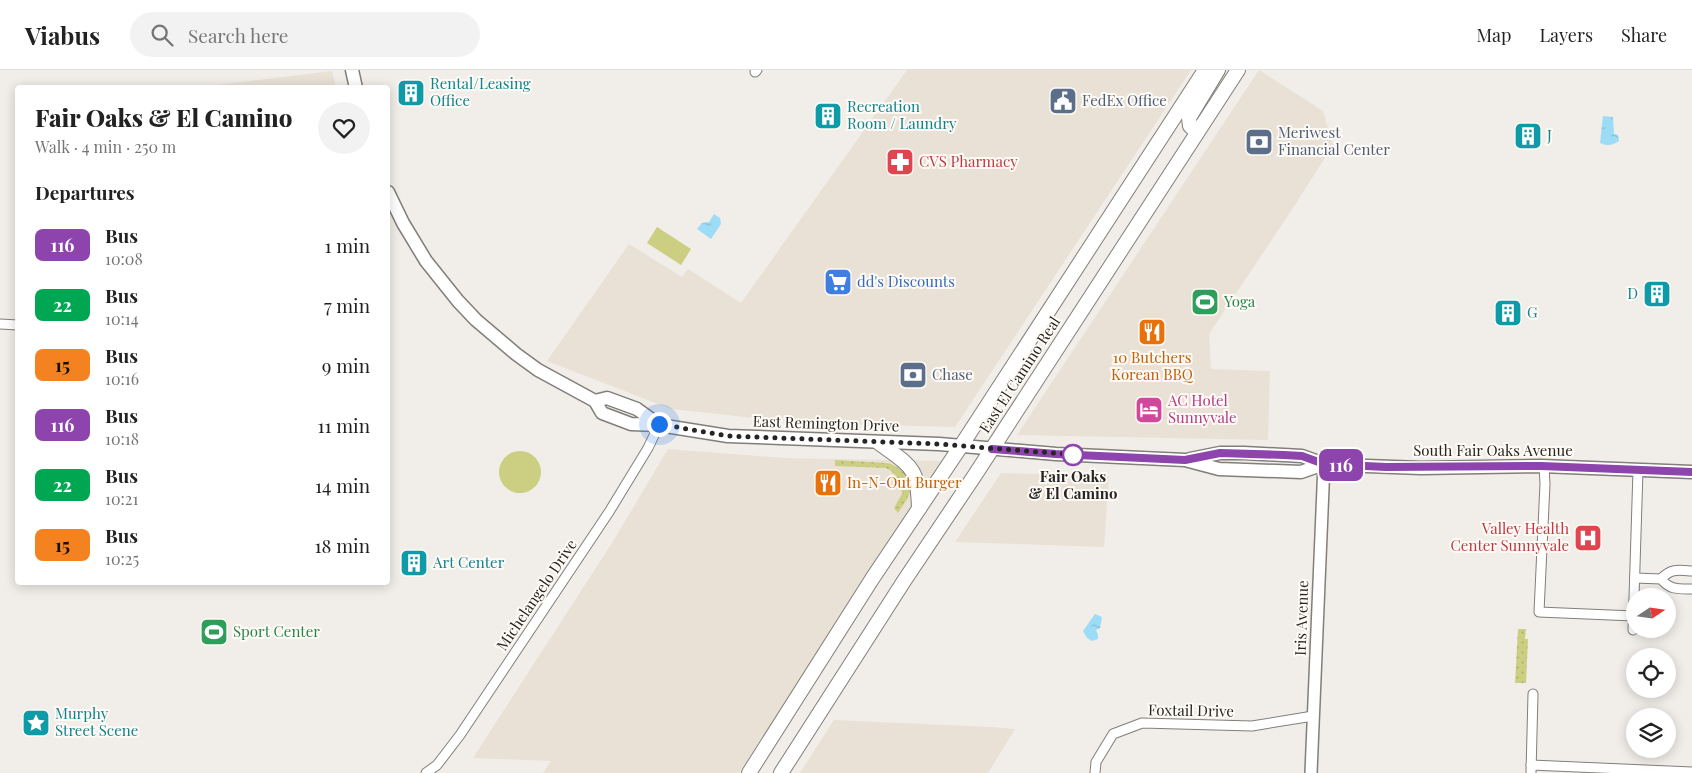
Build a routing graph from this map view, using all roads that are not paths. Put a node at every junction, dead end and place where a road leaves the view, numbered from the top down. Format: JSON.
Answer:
{"nodes":[{"id":1,"x":352,"y":70,"type":"edge"},
{"id":2,"x":1205,"y":70,"type":"edge"},
{"id":3,"x":1218,"y":70,"type":"edge"},
{"id":4,"x":1238,"y":70,"type":"edge"},
{"id":5,"x":355,"y":85,"type":"edge"},
{"id":6,"x":1197,"y":132,"type":"junction"},
{"id":7,"x":390,"y":196,"type":"edge"},
{"id":8,"x":0,"y":324,"type":"edge"},
{"id":9,"x":15,"y":325,"type":"edge"},
{"id":10,"x":659,"y":424,"type":"junction"},
{"id":11,"x":879,"y":443,"type":"junction"},
{"id":12,"x":961,"y":446,"type":"junction"},
{"id":13,"x":992,"y":449,"type":"junction"},
{"id":14,"x":1324,"y":464,"type":"junction"},
{"id":15,"x":1544,"y":466,"type":"junction"},
{"id":16,"x":1638,"y":470,"type":"junction"},
{"id":17,"x":1692,"y":472,"type":"edge"},
{"id":18,"x":919,"y":510,"type":"junction"},
{"id":19,"x":1692,"y":571,"type":"edge"},
{"id":20,"x":1635,"y":578,"type":"junction"},
{"id":21,"x":1661,"y":579,"type":"junction"},
{"id":22,"x":1635,"y":588,"type":"edge"},
{"id":23,"x":1692,"y":589,"type":"edge"},
{"id":24,"x":1626,"y":616,"type":"edge"},
{"id":25,"x":1533,"y":694,"type":"dead end"},
{"id":26,"x":1313,"y":716,"type":"junction"},
{"id":27,"x":1531,"y":769,"type":"edge"},
{"id":28,"x":1692,"y":772,"type":"edge"},
{"id":29,"x":426,"y":773,"type":"edge"},
{"id":30,"x":749,"y":773,"type":"edge"},
{"id":31,"x":781,"y":773,"type":"edge"},
{"id":32,"x":1095,"y":773,"type":"edge"},
{"id":33,"x":1311,"y":773,"type":"edge"}],
"edges":[{"from":1,"to":5,"type":"main road"},
{"from":2,"to":12,"type":"main road","name":"East El Camino Real"},
{"from":3,"to":6,"type":"main road"},
{"from":4,"to":6,"type":"main road","name":"East El Camino Real"},
{"from":6,"to":13,"type":"main road","name":"East El Camino Real"},
{"from":7,"to":10,"type":"main road","name":"East Remington Drive"},
{"from":8,"to":9,"type":"street"},
{"from":10,"to":11,"type":"main road","name":"East Remington Drive"},
{"from":10,"to":29,"type":"street","name":"Michelangelo Drive"},
{"from":11,"to":12,"type":"main road","name":"East Remington Drive"},
{"from":11,"to":18,"type":"main road"},
{"from":12,"to":13,"type":"main road","name":"East Remington Drive"},
{"from":12,"to":18,"type":"main road","name":"East El Camino Real"},
{"from":13,"to":14,"type":"main road","name":"South Fair Oaks Avenue"},
{"from":13,"to":31,"type":"main road","name":"East El Camino Real"},
{"from":14,"to":15,"type":"main road","name":"South Fair Oaks Avenue"},
{"from":14,"to":26,"type":"street","name":"Iris Avenue"},
{"from":15,"to":16,"type":"main road","name":"South Fair Oaks Avenue"},
{"from":15,"to":24,"type":"street"},
{"from":16,"to":17,"type":"main road","name":"South Fair Oaks Avenue"},
{"from":16,"to":20,"type":"street"},
{"from":18,"to":30,"type":"main road","name":"East El Camino Real"},
{"from":19,"to":21,"type":"street"},
{"from":20,"to":21,"type":"street"},
{"from":20,"to":22,"type":"street"},
{"from":21,"to":23,"type":"street"},
{"from":25,"to":27,"type":"street"},
{"from":26,"to":32,"type":"street","name":"Foxtail Drive"},
{"from":26,"to":33,"type":"street","name":"Iris Avenue"},
{"from":27,"to":28,"type":"street"}]}
